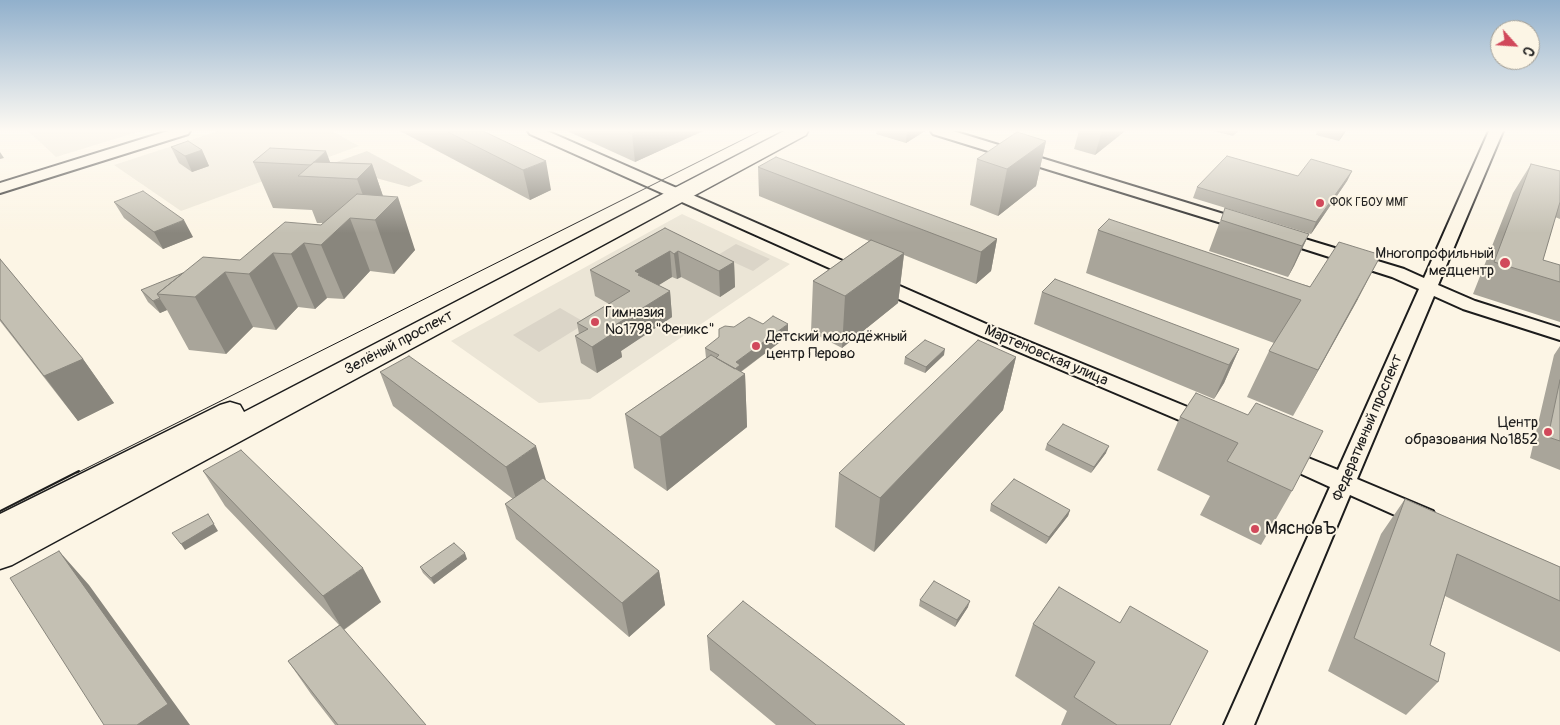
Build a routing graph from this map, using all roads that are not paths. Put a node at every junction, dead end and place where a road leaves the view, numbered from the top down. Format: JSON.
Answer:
{"nodes":[{"id":1,"x":74,"y":165,"type":"edge"},
{"id":2,"x":610,"y":165,"type":"edge"},
{"id":3,"x":720,"y":165,"type":"edge"},
{"id":4,"x":728,"y":165,"type":"edge"},
{"id":5,"x":1048,"y":165,"type":"edge"},
{"id":6,"x":1481,"y":165,"type":"edge"},
{"id":7,"x":0,"y":188,"type":"edge"},
{"id":8,"x":671,"y":192,"type":"junction"},
{"id":9,"x":1429,"y":287,"type":"junction"},
{"id":10,"x":1560,"y":334,"type":"edge"},
{"id":11,"x":1225,"y":431,"type":"edge"},
{"id":12,"x":1262,"y":446,"type":"edge"},
{"id":13,"x":1344,"y":483,"type":"junction"},
{"id":14,"x":1446,"y":526,"type":"edge"},
{"id":15,"x":0,"y":530,"type":"edge"},
{"id":16,"x":0,"y":555,"type":"edge"},
{"id":17,"x":1239,"y":725,"type":"edge"}],
"edges":[{"from":1,"to":7,"type":"street"},
{"from":2,"to":8,"type":"street","name":"Мартеновская улица"},
{"from":3,"to":8,"type":"main road","name":"Зелёный проспект"},
{"from":4,"to":8,"type":"main road","name":"Зелёный проспект"},
{"from":5,"to":9,"type":"street"},
{"from":6,"to":9,"type":"street","name":"Федеративный проспект"},
{"from":8,"to":11,"type":"street","name":"Мартеновская улица"},
{"from":8,"to":15,"type":"main road","name":"Зелёный проспект"},
{"from":8,"to":16,"type":"main road","name":"Зелёный проспект"},
{"from":9,"to":10,"type":"street"},
{"from":9,"to":13,"type":"street","name":"Федеративный проспект"},
{"from":12,"to":13,"type":"street"},
{"from":13,"to":14,"type":"street"},
{"from":13,"to":17,"type":"street","name":"Федеративный проспект"}]}
